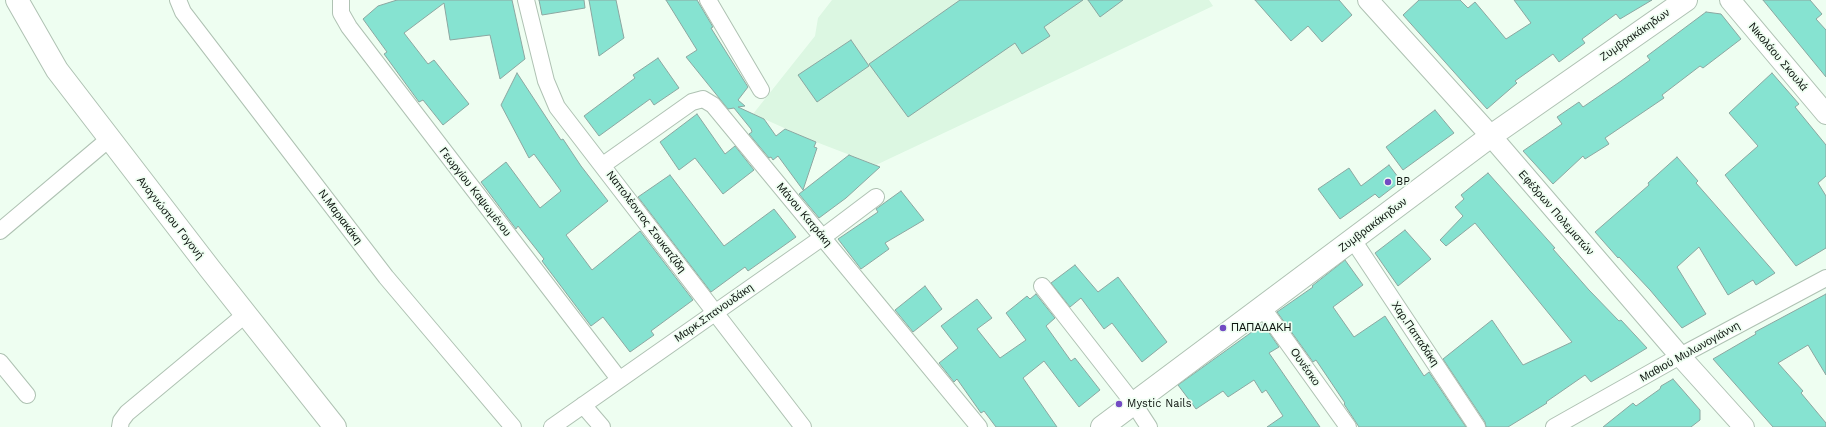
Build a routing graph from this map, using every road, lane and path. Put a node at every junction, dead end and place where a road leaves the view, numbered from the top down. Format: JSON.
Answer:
{"nodes":[{"id":1,"x":17,"y":0,"type":"edge"},
{"id":2,"x":178,"y":0,"type":"edge"},
{"id":3,"x":341,"y":0,"type":"edge"},
{"id":4,"x":526,"y":0,"type":"edge"},
{"id":5,"x":708,"y":0,"type":"edge"},
{"id":6,"x":1368,"y":0,"type":"edge"},
{"id":7,"x":1686,"y":0,"type":"edge"},
{"id":8,"x":1730,"y":0,"type":"edge"},
{"id":9,"x":761,"y":90,"type":"dead end"},
{"id":10,"x":1826,"y":114,"type":"edge"},
{"id":11,"x":1491,"y":136,"type":"junction"},
{"id":12,"x":109,"y":139,"type":"junction"},
{"id":13,"x":603,"y":165,"type":"junction"},
{"id":14,"x":876,"y":197,"type":"dead end"},
{"id":15,"x":0,"y":231,"type":"edge"},
{"id":16,"x":823,"y":238,"type":"junction"},
{"id":17,"x":1353,"y":240,"type":"junction"},
{"id":18,"x":1826,"y":278,"type":"edge"},
{"id":19,"x":1042,"y":286,"type":"dead end"},
{"id":20,"x":1262,"y":306,"type":"junction"},
{"id":21,"x":714,"y":313,"type":"junction"},
{"id":22,"x":246,"y":314,"type":"junction"},
{"id":23,"x":1680,"y":356,"type":"junction"},
{"id":24,"x":0,"y":362,"type":"edge"},
{"id":25,"x":619,"y":379,"type":"junction"},
{"id":26,"x":27,"y":395,"type":"dead end"},
{"id":27,"x":583,"y":404,"type":"junction"},
{"id":28,"x":1134,"y":404,"type":"junction"},
{"id":29,"x":120,"y":427,"type":"edge"},
{"id":30,"x":335,"y":427,"type":"edge"},
{"id":31,"x":513,"y":427,"type":"edge"},
{"id":32,"x":552,"y":427,"type":"edge"},
{"id":33,"x":602,"y":427,"type":"edge"},
{"id":34,"x":803,"y":427,"type":"edge"},
{"id":35,"x":979,"y":427,"type":"edge"},
{"id":36,"x":1102,"y":427,"type":"edge"},
{"id":37,"x":1149,"y":427,"type":"edge"},
{"id":38,"x":1348,"y":427,"type":"edge"},
{"id":39,"x":1477,"y":427,"type":"edge"},
{"id":40,"x":1554,"y":427,"type":"edge"},
{"id":41,"x":1744,"y":427,"type":"edge"}],
"edges":[{"from":1,"to":12,"type":"main road","name":"Αναγνώστου Γογονή"},
{"from":2,"to":31,"type":"street","name":"Ν.Μαριακάκη"},
{"from":3,"to":25,"type":"street","name":"Γεωργίου Καψωμένου"},
{"from":4,"to":13,"type":"street","name":"Ναπολέοντος Σουκατζίδη"},
{"from":5,"to":9,"type":"street"},
{"from":6,"to":11,"type":"street","name":"Εφέδρων Πολεμιστών"},
{"from":7,"to":11,"type":"main road","name":"Ζυμβρακάκηδων"},
{"from":8,"to":10,"type":"street","name":"Νικολάου Σκουλά"},
{"from":11,"to":17,"type":"main road","name":"Ζυμβρακάκηδων"},
{"from":11,"to":23,"type":"street","name":"Εφέδρων Πολεμιστών"},
{"from":12,"to":15,"type":"street"},
{"from":12,"to":22,"type":"main road","name":"Αναγνώστου Γογονή"},
{"from":13,"to":16,"type":"street","name":"Μάνου Κατράκη"},
{"from":13,"to":21,"type":"street","name":"Ναπολέοντος Σουκατζίδη"},
{"from":14,"to":16,"type":"street","name":"Μαρκ.Σπανουδάκη"},
{"from":16,"to":21,"type":"street","name":"Μαρκ.Σπανουδάκη"},
{"from":16,"to":35,"type":"street","name":"Μάνου Κατράκη"},
{"from":17,"to":20,"type":"main road","name":"Ζυμβρακάκηδων"},
{"from":17,"to":39,"type":"street","name":"Χαρ.Παπαδάκη"},
{"from":18,"to":23,"type":"street","name":"Μαθιού Μυλωνογιάννη"},
{"from":19,"to":28,"type":"street"},
{"from":20,"to":28,"type":"main road","name":"Ζυμβρακάκηδων"},
{"from":20,"to":38,"type":"street","name":"Ουνέσκο"},
{"from":21,"to":25,"type":"street","name":"Μαρκ.Σπανουδάκη"},
{"from":21,"to":34,"type":"street","name":"Ναπολέοντος Σουκατζίδη"},
{"from":22,"to":29,"type":"street"},
{"from":22,"to":30,"type":"main road","name":"Αναγνώστου Γογονή"},
{"from":23,"to":40,"type":"street","name":"Μαθιού Μυλωνογιάννη"},
{"from":23,"to":41,"type":"street","name":"Εφέδρων Πολεμιστών"},
{"from":24,"to":26,"type":"street"},
{"from":25,"to":27,"type":"street","name":"Μαρκ.Σπανουδάκη"},
{"from":27,"to":32,"type":"street","name":"Μαρκ.Σπανουδάκη"},
{"from":27,"to":33,"type":"street"},
{"from":28,"to":36,"type":"main road","name":"Ζυμβρακάκηδων"},
{"from":28,"to":37,"type":"street"}]}
